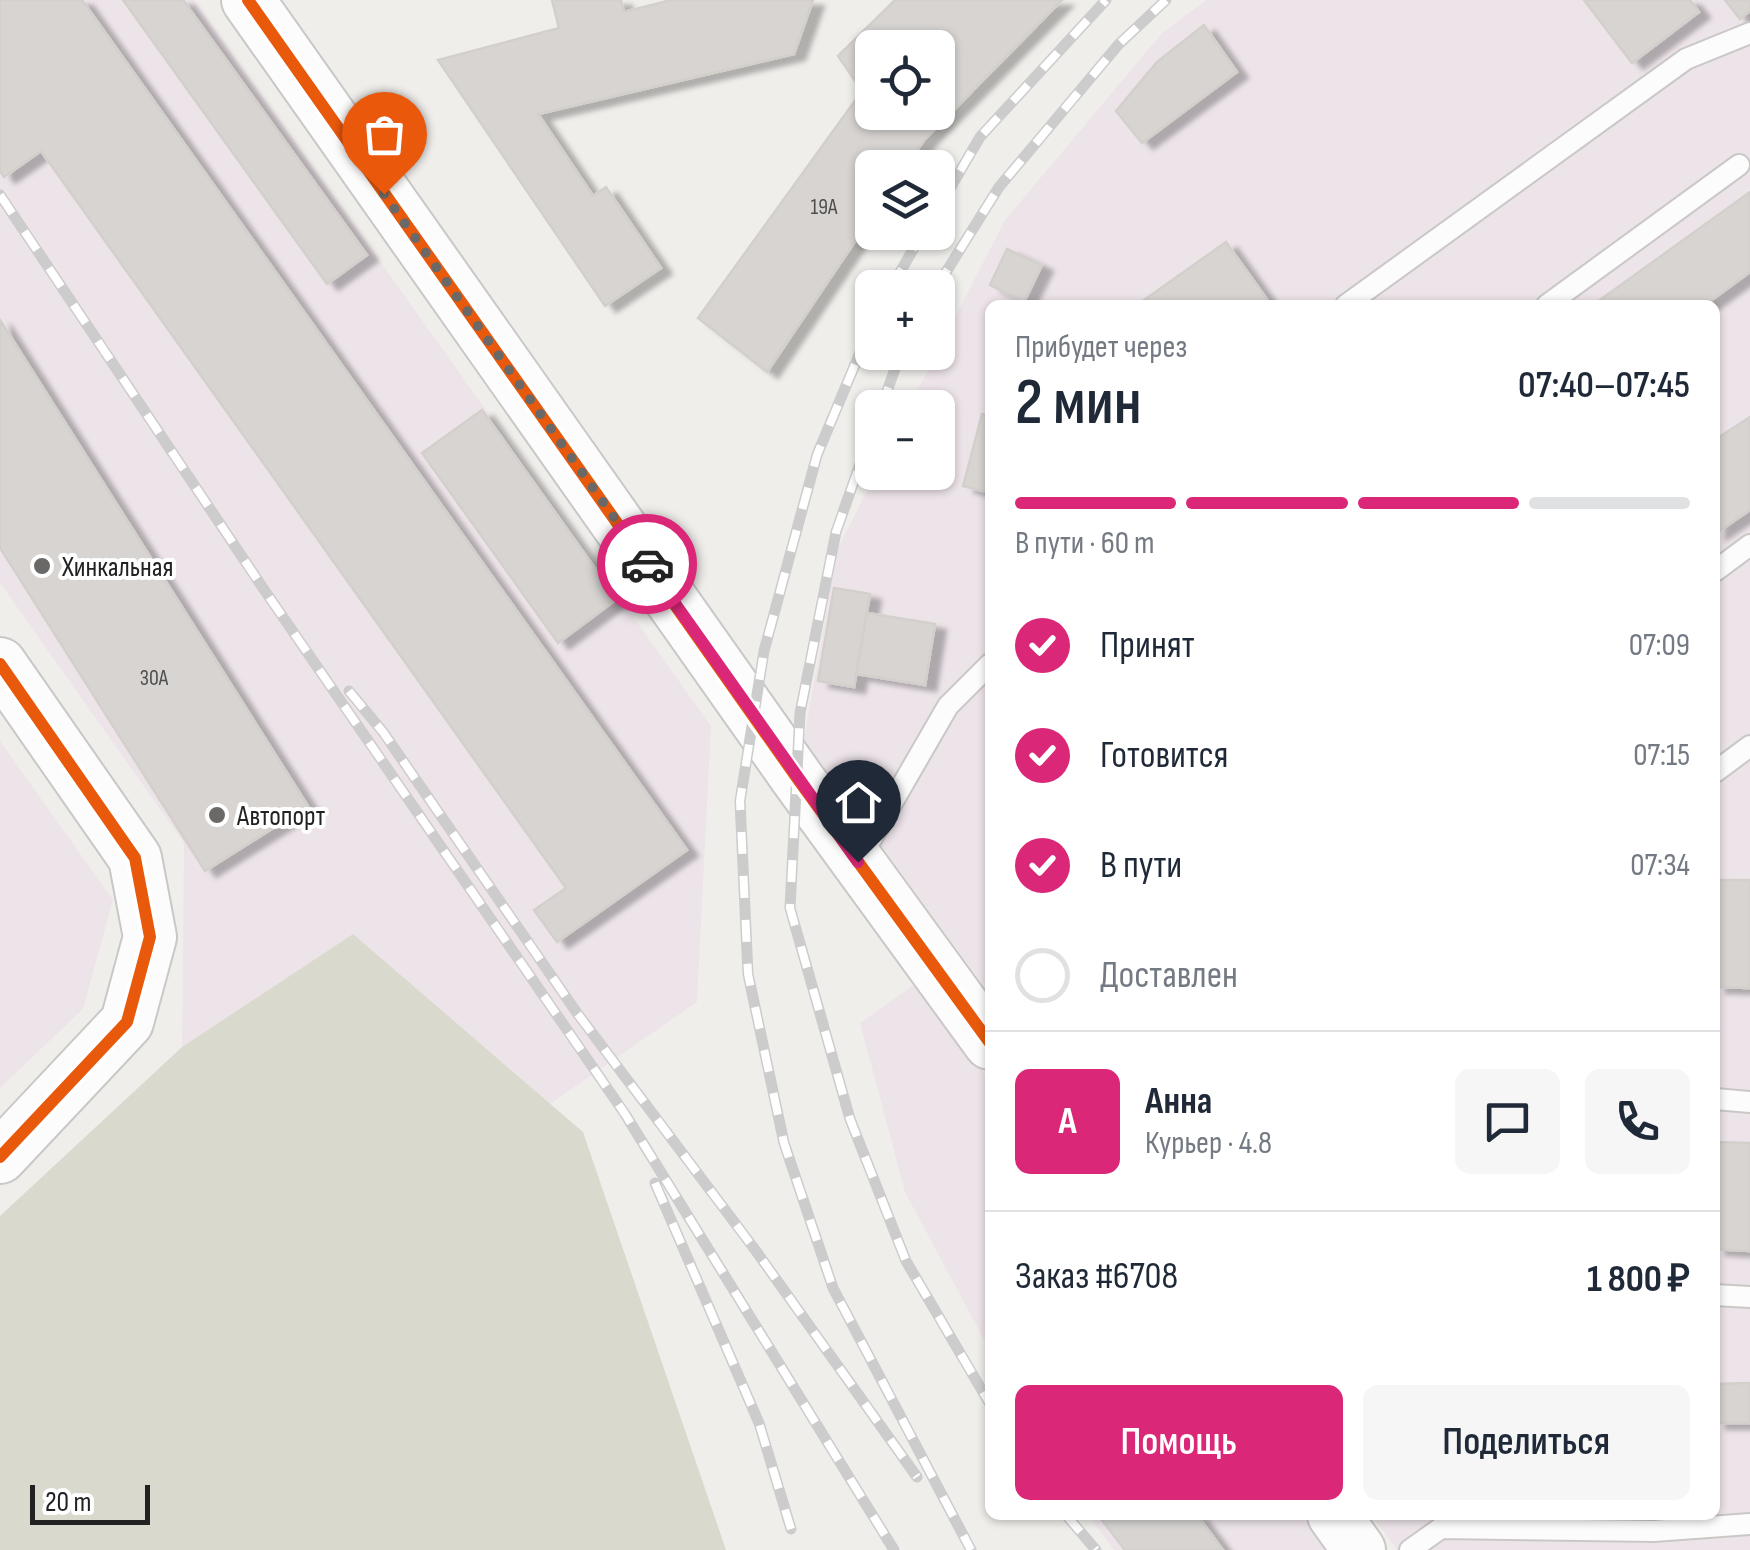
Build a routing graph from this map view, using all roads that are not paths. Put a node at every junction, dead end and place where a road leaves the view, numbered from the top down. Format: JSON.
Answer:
{"nodes":[{"id":1,"x":248,"y":0,"type":"edge"},
{"id":2,"x":1750,"y":33,"type":"edge"},
{"id":3,"x":1740,"y":165,"type":"dead end"},
{"id":4,"x":1353,"y":300,"type":"edge"},
{"id":5,"x":1554,"y":300,"type":"edge"},
{"id":6,"x":1750,"y":546,"type":"edge"},
{"id":7,"x":1720,"y":567,"type":"edge"},
{"id":8,"x":0,"y":664,"type":"edge"},
{"id":9,"x":985,"y":669,"type":"edge"},
{"id":10,"x":1750,"y":746,"type":"edge"},
{"id":11,"x":1720,"y":768,"type":"edge"},
{"id":12,"x":858,"y":862,"type":"junction"},
{"id":13,"x":985,"y":1036,"type":"edge"},
{"id":14,"x":1720,"y":1099,"type":"edge"},
{"id":15,"x":1750,"y":1102,"type":"edge"},
{"id":16,"x":0,"y":1157,"type":"edge"},
{"id":17,"x":1720,"y":1295,"type":"edge"},
{"id":18,"x":1750,"y":1297,"type":"edge"},
{"id":19,"x":1338,"y":1520,"type":"edge"},
{"id":20,"x":1750,"y":1524,"type":"edge"},
{"id":21,"x":1359,"y":1550,"type":"edge"},
{"id":22,"x":1410,"y":1550,"type":"edge"}],
"edges":[{"from":1,"to":12,"type":"street"},
{"from":2,"to":4,"type":"lane"},
{"from":3,"to":5,"type":"lane"},
{"from":6,"to":7,"type":"lane"},
{"from":8,"to":16,"type":"street"},
{"from":9,"to":12,"type":"lane"},
{"from":10,"to":11,"type":"lane"},
{"from":12,"to":13,"type":"street"},
{"from":14,"to":15,"type":"lane"},
{"from":17,"to":18,"type":"lane"},
{"from":19,"to":21,"type":"street"},
{"from":20,"to":22,"type":"lane"}]}
